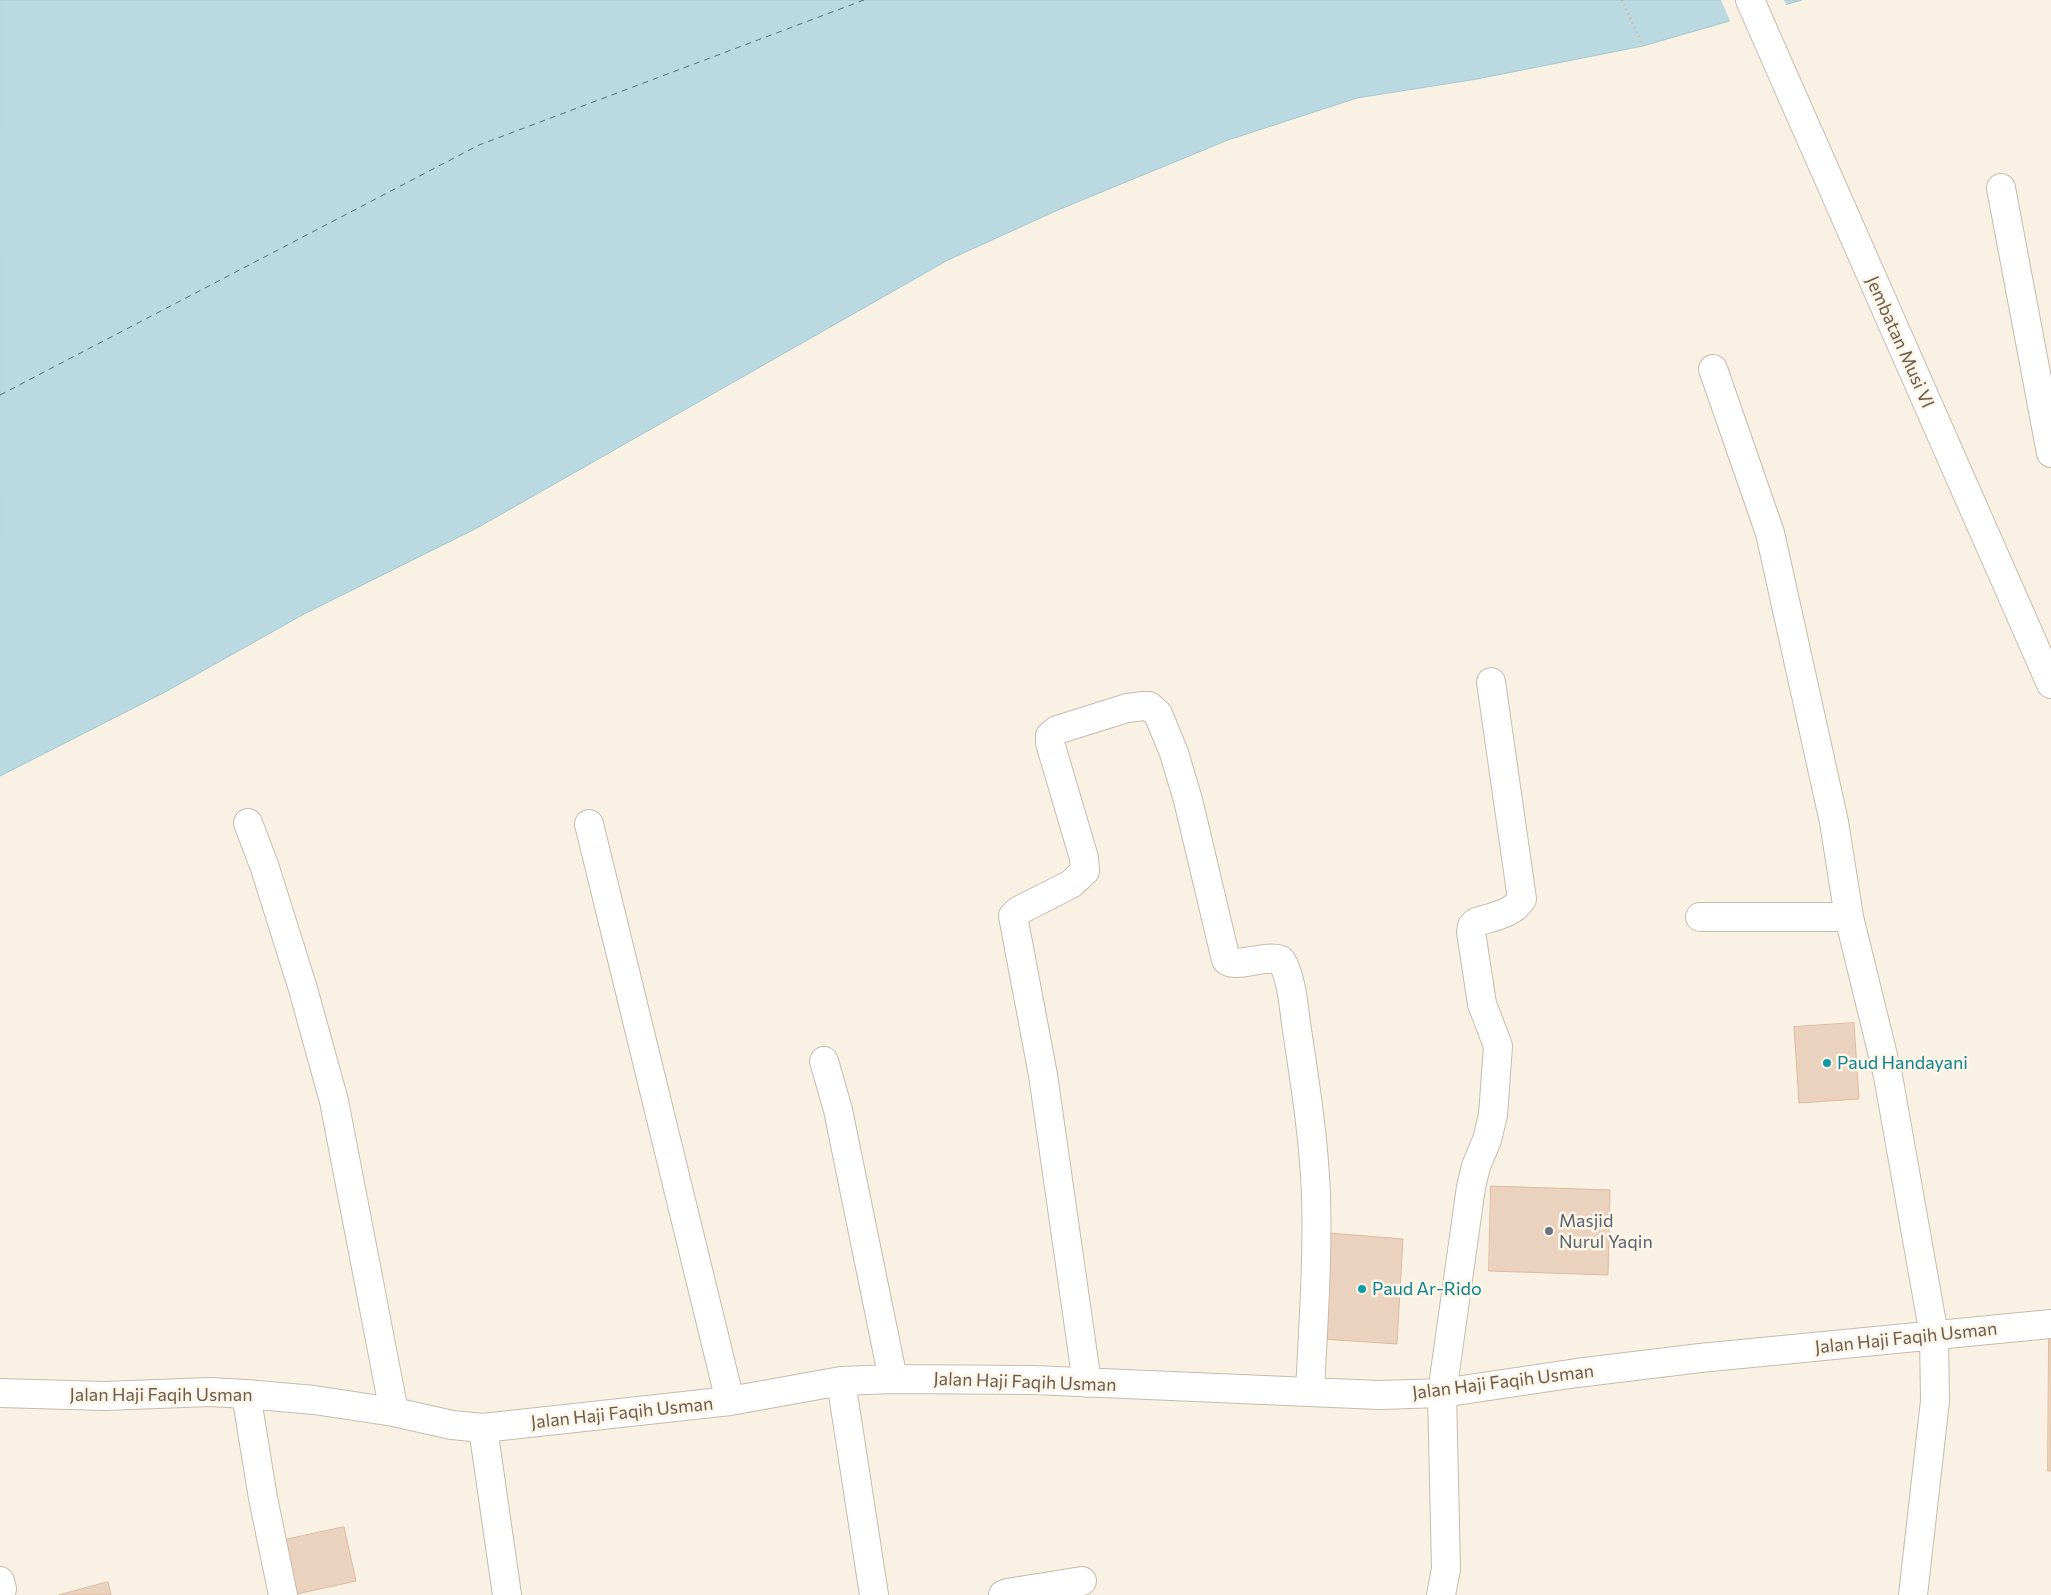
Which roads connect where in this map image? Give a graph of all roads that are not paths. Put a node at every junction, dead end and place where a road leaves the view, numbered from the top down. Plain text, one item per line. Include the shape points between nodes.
1 (1750, 0) edge
2 (2001, 188) dead end
3 (1713, 369) dead end
4 (2051, 453) edge
5 (1491, 682) dead end
6 (2051, 684) edge
7 (248, 823) dead end
8 (589, 824) dead end
9 (1700, 917) dead end
10 (1849, 917) junction
11 (824, 1060) dead end
12 (2051, 1324) edge
13 (1934, 1335) junction
14 (893, 1379) junction
15 (841, 1381) junction
16 (1087, 1383) junction
17 (1310, 1392) junction
18 (0, 1394) edge
19 (246, 1394) junction
20 (1442, 1394) junction
21 (732, 1400) junction
22 (394, 1412) junction
23 (482, 1428) junction
24 (1082, 1581) dead end
25 (283, 1595) edge
26 (507, 1595) edge
27 (874, 1595) edge
28 (1003, 1595) edge
29 (1441, 1595) edge
30 (1913, 1595) edge

1 - 6 street, Jembatan Musi VI
2 - 4 street
3 - 10 street via 1770,533 1834,822
5 - 20 street via 1522,899 1518,906 1476,922 1471,932 1482,1004 1498,1046 1493,1115 1470,1187
7 - 22 street via 303,988 334,1101
8 - 21 street
9 - 10 street
10 - 13 street via 1888,1076
11 - 14 street via 838,1110
12 - 13 street, Jalan Haji Faqih Usman
13 - 20 street, Jalan Haji Faqih Usman via 1700,1358
13 - 30 street via 1935,1401
14 - 15 street, Jalan Haji Faqih Usman
14 - 16 street, Jalan Haji Faqih Usman
15 - 21 street, Jalan Haji Faqih Usman
15 - 27 street
16 - 17 street, Jalan Haji Faqih Usman
16 - 17 street via 1043,1075 1013,916 1071,884 1084,871 1084,858 1050,736 1058,730 1127,708 1149,706 1158,714 1174,752 1226,960 1232,964 1272,957 1281,960 1290,990 1311,1122 1316,1195
17 - 20 street, Jalan Haji Faqih Usman
18 - 19 street, Jalan Haji Faqih Usman
19 - 22 street, Jalan Haji Faqih Usman
19 - 25 street
20 - 29 street via 1446,1569
21 - 23 street, Jalan Haji Faqih Usman
22 - 23 street, Jalan Haji Faqih Usman
23 - 26 street
24 - 28 street

